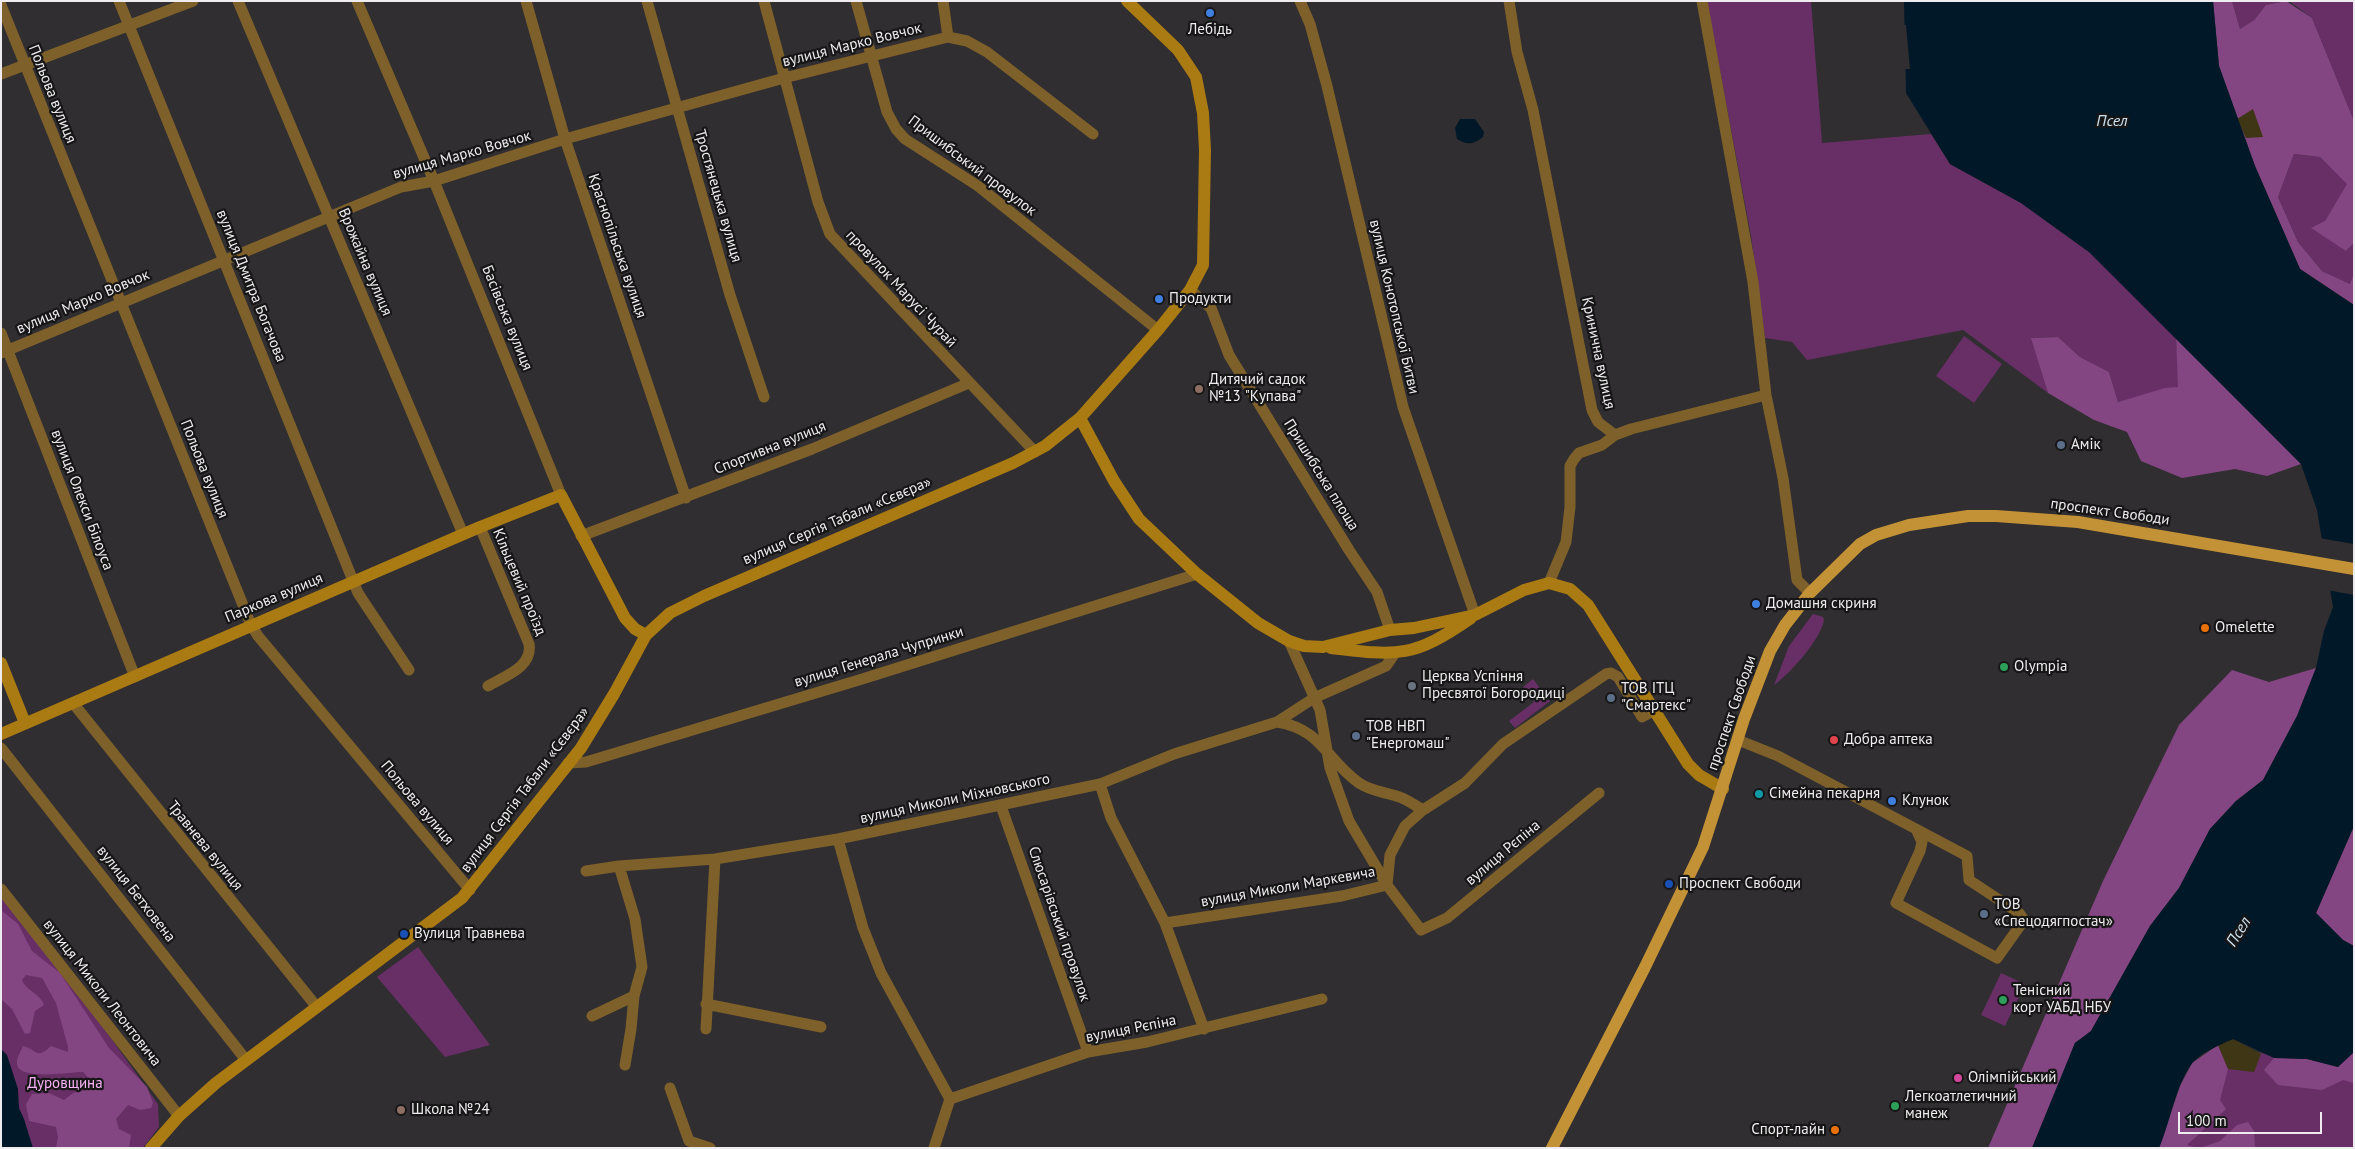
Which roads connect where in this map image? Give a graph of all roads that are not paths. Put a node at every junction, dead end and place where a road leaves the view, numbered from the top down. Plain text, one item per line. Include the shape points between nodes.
1 (119, 1) edge
2 (193, 1) edge
3 (238, 1) edge
4 (357, 1) edge
5 (526, 1) edge
6 (648, 1) edge
7 (764, 1) edge
8 (856, 1) edge
9 (943, 1) edge
10 (1127, 1) edge
11 (1300, 1) edge
12 (1509, 1) edge
13 (1702, 1) edge
14 (1, 5) edge
15 (129, 25) junction
16 (948, 37) junction
17 (872, 56) junction
18 (24, 64) junction
19 (1, 74) edge
20 (784, 78) junction
21 (677, 108) junction
22 (1093, 134) dead end
23 (565, 139) junction
24 (434, 181) junction
25 (329, 216) junction
26 (224, 260) junction
27 (1190, 290) junction
28 (120, 303) junction
29 (1158, 330) junction
30 (1, 334) edge
31 (5, 352) edge
32 (969, 383) junction
33 (1766, 395) junction
34 (764, 397) dead end
35 (1080, 418) junction
36 (1615, 435) junction
37 (1035, 452) junction
38 (561, 495) junction
39 (686, 498) junction
40 (480, 527) junction
41 (463, 534) junction
42 (581, 536) junction
43 (2354, 568) edge
44 (1197, 574) junction
45 (355, 582) junction
46 (1549, 582) junction
47 (1810, 593) junction
48 (1475, 615) junction
49 (251, 625) junction
50 (1390, 630) junction
51 (646, 635) junction
52 (1289, 641) junction
53 (1323, 647) junction
54 (1395, 654) junction
55 (1, 663) edge
56 (409, 670) dead end
57 (135, 677) junction
58 (488, 686) dead end
59 (1314, 698) junction
60 (73, 703) junction
61 (1655, 710) junction
62 (1277, 722) junction
63 (25, 723) junction
64 (1, 734) edge
65 (1738, 740) junction
66 (1, 748) edge
67 (1326, 750) junction
68 (568, 764) junction
69 (1100, 784) junction
70 (1723, 789) junction
71 (1599, 793) dead end
72 (1001, 806) junction
73 (1423, 810) junction
74 (1917, 831) junction
75 (838, 839) junction
76 (715, 859) junction
77 (619, 866) junction
78 (586, 871) dead end
79 (1387, 885) junction
80 (1, 889) edge
81 (470, 890) junction
82 (1165, 923) junction
83 (634, 996) junction
84 (1322, 1000) dead end
85 (706, 1004) junction
86 (316, 1006) junction
87 (592, 1016) dead end
88 (821, 1028) dead end
89 (706, 1029) dead end
90 (1204, 1029) junction
91 (1088, 1052) junction
92 (246, 1060) junction
93 (625, 1065) dead end
94 (670, 1088) dead end
95 (950, 1099) junction
96 (179, 1116) junction
97 (151, 1148) edge
98 (710, 1148) edge
99 (934, 1148) edge
100 (1552, 1148) edge

1 - 15 street, вулиця Дмитра Богачова
2 - 15 street
3 - 25 street, Врожайна вулиця
4 - 24 street, Басівська вулиця
5 - 23 street, Краснопільська вулиця
6 - 21 street, Тростянецька вулиця
7 - 20 street, провулок Марусі Чурай
8 - 17 street, Пришибський провулок
9 - 16 street
10 - 27 street, вулиця Сергія Табали «Сєвєра» via 1178,50 1192,68 1199,87 1205,150 1204,257
11 - 48 street, вулиця Конотопської Битви via 1310,24 1327,86 1403,407
12 - 36 street, Кринична вулиця via 1592,410 1598,422
13 - 33 street via 1753,282
14 - 18 street, Польова вулиця
15 - 18 street
15 - 26 street, вулиця Дмитра Богачова
16 - 17 street, вулиця Марко Вовчок
16 - 22 street via 967,41 987,52
17 - 20 street, вулиця Марко Вовчок
17 - 29 street, Пришибський провулок via 887,112 905,139 978,186
18 - 19 street
18 - 28 street, Польова вулиця
20 - 21 street, вулиця Марко Вовчок
20 - 32 street, провулок Марусі Чурай via 830,234
21 - 23 street, вулиця Марко Вовчок
21 - 34 street, Тростянецька вулиця via 730,295
23 - 24 street, вулиця Марко Вовчок
23 - 39 street, Краснопільська вулиця
24 - 25 street, вулиця Марко Вовчок via 401,187
24 - 38 street, Басівська вулиця
25 - 26 street, вулиця Марко Вовчок
25 - 41 street, Врожайна вулиця
26 - 28 street, вулиця Марко Вовчок
26 - 45 street, вулиця Дмитра Богачова
27 - 29 street, вулиця Сергія Табали «Сєвєра»
27 - 50 street, Пришибська площа via 1216,315 1229,355 1371,582
28 - 31 street, вулиця Марко Вовчок
28 - 49 street, Польова вулиця
29 - 35 street, вулиця Сергія Табали «Сєвєра»
30 - 31 street, вулиця Олекси Білоуса
31 - 57 street, вулиця Олекси Білоуса
32 - 37 street, провулок Марусі Чурай
32 - 39 street, Спортивна вулиця
33 - 36 street
33 - 47 street via 1783,478 1797,580
35 - 37 street, вулиця Сергія Табали «Сєвєра»
35 - 44 street via 1139,519
36 - 46 street via 1602,445 1579,453 1570,466 1566,542
37 - 51 street, вулиця Сергія Табали «Сєвєра» via 685,604 662,619
38 - 40 street, Паркова вулиця
38 - 42 street, Басівська вулиця
39 - 42 street, Спортивна вулиця
40 - 41 street, Паркова вулиця
40 - 58 street, Кільцевий проїзд via 531,651 524,664
41 - 45 street, Паркова вулиця
42 - 51 street, Басівська вулиця via 625,618
43 - 47 main road, проспект Свободи via 2078,522 1968,516 1909,525 1876,536 1860,544
44 - 52 street via 1258,623
44 - 68 street, вулиця Генерала Чупринки via 586,762
45 - 49 street, Паркова вулиця
45 - 56 street via 358,593
46 - 48 street via 1524,590
46 - 61 street via 1570,589 1588,604
47 - 65 main road, проспект Свободи via 1770,651
48 - 50 street
48 - 54 street via 1421,648
49 - 57 street, Паркова вулиця
49 - 81 street, Польова вулиця
50 - 53 street
51 - 68 street, вулиця Сергія Табали «Сєвєра» via 597,723
52 - 53 street
52 - 59 street
53 - 54 street
54 - 59 street, вулиця Миколи Міхновського via 1386,666
55 - 63 street
57 - 60 street, Паркова вулиця
59 - 62 street, вулиця Миколи Міхновського
59 - 67 street via 1323,722
60 - 63 street, Паркова вулиця
60 - 86 street, Травнева вулиця
61 - 70 street via 1693,770
61 - 73 street, вулиця Миколи Маркевича via 1642,717 1618,677 1606,674 1503,744 1465,783
62 - 67 street via 1295,725
62 - 69 street, вулиця Миколи Міхновського via 1174,754
63 - 64 street, Паркова вулиця
65 - 70 main road, проспект Свободи
65 - 74 street via 1778,756
66 - 92 street, вулиця Бетховена
67 - 73 street via 1370,790 1403,798
67 - 79 street via 1335,786 1349,821
68 - 81 street, вулиця Сергія Табали «Сєвєра»
69 - 72 street, вулиця Миколи Міхновського
69 - 82 street via 1112,818
70 - 100 main road, проспект Свободи via 1696,863
71 - 79 street, вулиця Рєпіна via 1447,918 1421,930
72 - 75 street, вулиця Миколи Міхновського
72 - 91 street, Слюсарівський провулок
73 - 79 street, вулиця Миколи Маркевича via 1405,826 1395,842 1390,855
74 - 74 street via 1967,856 1969,880 2019,913 2024,920 1997,958 1896,903 1920,851 1922,842
75 - 76 street, вулиця Миколи Міхновського
75 - 95 street via 863,928 881,973
76 - 77 street, вулиця Миколи Міхновського
76 - 85 street
77 - 78 street, вулиця Миколи Міхновського
77 - 83 street via 635,918 642,967
79 - 82 street, вулиця Миколи Маркевича via 1342,896
80 - 96 street, вулиця Миколи Леонтовича
81 - 86 street, вулиця Сергія Табали «Сєвєра»
82 - 90 street
83 - 87 street
83 - 93 street
84 - 90 street, вулиця Рєпіна
85 - 88 street
85 - 89 street
86 - 92 street, вулиця Сергія Табали «Сєвєра»
90 - 91 street, вулиця Рєпіна
91 - 95 street, вулиця Рєпіна
92 - 96 street, вулиця Сергія Табали «Сєвєра»
94 - 98 street via 689,1141
95 - 99 street
96 - 97 street, вулиця Сергія Табали «Сєвєра»

